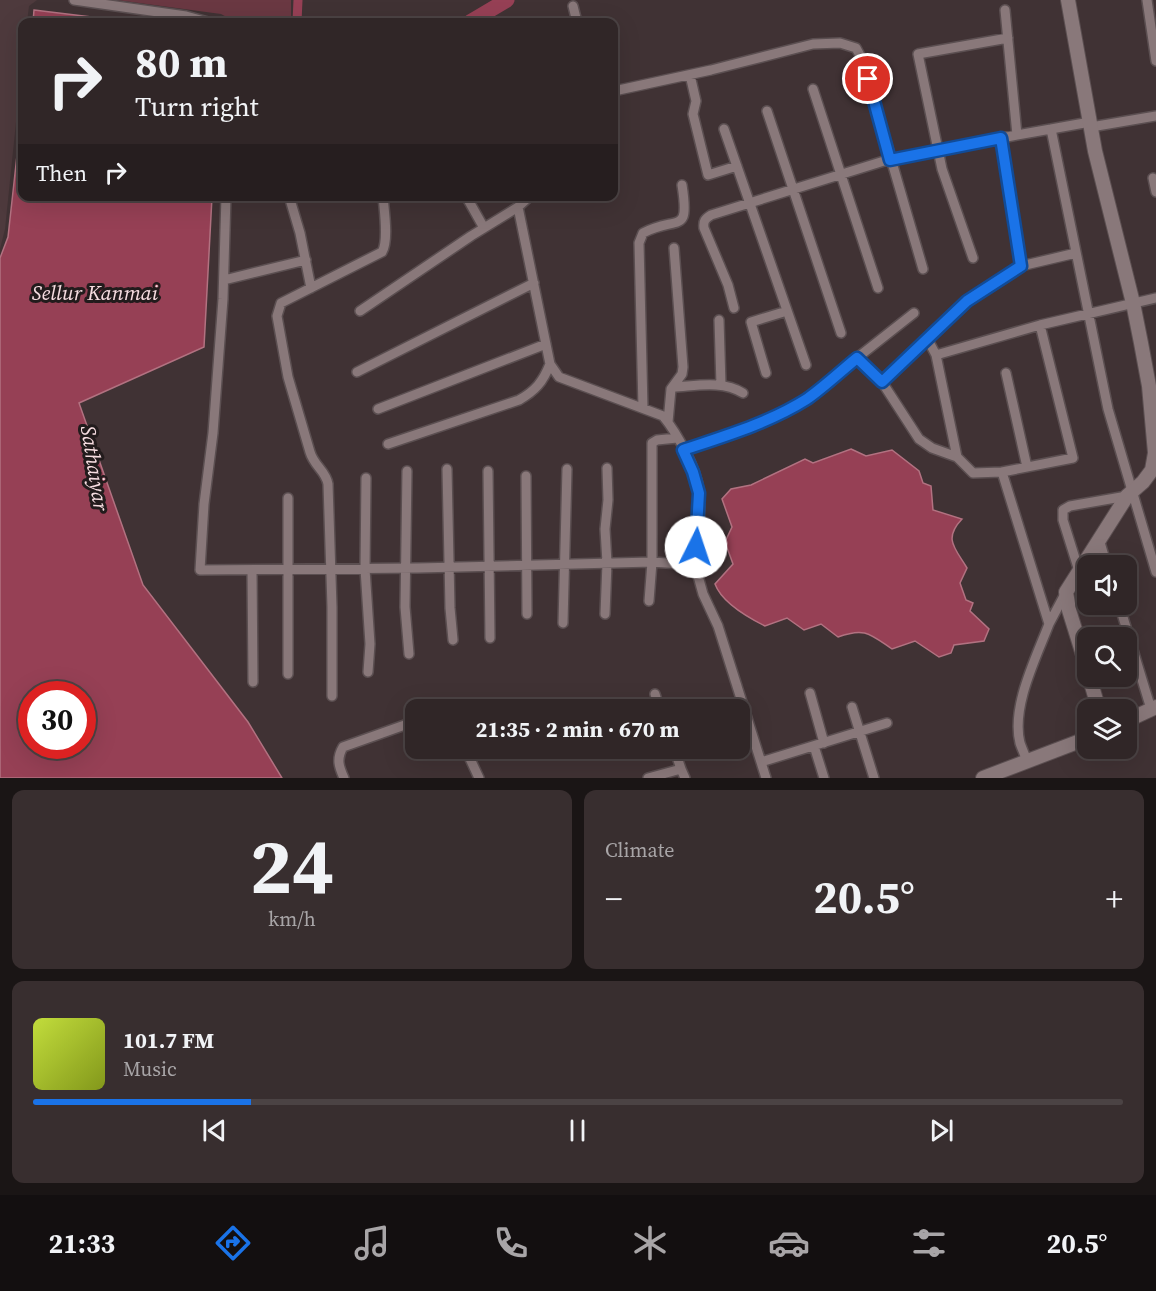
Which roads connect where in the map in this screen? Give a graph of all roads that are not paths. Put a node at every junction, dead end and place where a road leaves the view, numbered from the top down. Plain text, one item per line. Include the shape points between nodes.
1 (74, 0) edge
2 (1068, 0) edge
3 (1147, 0) edge
4 (573, 6) dead end
5 (1005, 10) dead end
6 (193, 18) edge
7 (576, 18) edge
8 (1008, 38) junction
9 (1156, 62) edge
10 (690, 75) junction
11 (813, 89) dead end
12 (618, 91) edge
13 (767, 111) dead end
14 (1156, 116) edge
15 (1090, 124) junction
16 (724, 129) dead end
17 (1051, 129) junction
18 (1017, 135) junction
19 (1001, 138) junction
20 (938, 149) junction
21 (890, 160) junction
22 (737, 166) junction
23 (842, 175) junction
24 (1153, 178) dead end
25 (682, 185) dead end
26 (794, 190) junction
27 (1156, 192) edge
28 (226, 201) edge
29 (290, 201) edge
30 (383, 201) edge
31 (469, 201) edge
32 (525, 201) edge
33 (751, 204) junction
34 (518, 207) junction
35 (484, 228) junction
36 (674, 248) dead end
37 (1076, 253) junction
38 (973, 258) dead end
39 (306, 260) junction
40 (1021, 266) junction
41 (923, 269) dead end
42 (224, 280) junction
43 (534, 283) junction
44 (311, 288) junction
45 (878, 288) dead end
46 (1156, 298) edge
47 (1133, 303) junction
48 (734, 308) dead end
49 (360, 311) dead end
50 (787, 311) junction
51 (914, 313) dead end
52 (1088, 313) junction
53 (719, 320) dead end
54 (1040, 325) junction
55 (841, 333) dead end
56 (927, 338) junction
57 (546, 344) junction
58 (936, 355) junction
59 (857, 358) junction
60 (550, 364) junction
61 (806, 365) dead end
62 (357, 372) dead end
63 (766, 373) dead end
64 (1006, 373) dead end
65 (882, 382) junction
66 (721, 385) junction
67 (1152, 385) edge
68 (673, 387) junction
69 (742, 393) dead end
70 (643, 408) junction
71 (378, 409) dead end
72 (1154, 417) edge
73 (668, 422) junction
74 (677, 438) junction
75 (388, 444) dead end
76 (683, 450) junction
77 (957, 457) junction
78 (1027, 467) junction
79 (607, 468) dead end
80 (447, 469) dead end
81 (567, 469) dead end
82 (1154, 469) edge
83 (407, 471) dead end
84 (488, 471) dead end
85 (1002, 472) junction
86 (526, 476) dead end
87 (366, 478) dead end
88 (1129, 494) junction
89 (288, 498) dead end
90 (1099, 538) junction
91 (1089, 555) edge
92 (1104, 555) edge
93 (652, 562) junction
94 (607, 563) junction
95 (566, 564) junction
96 (525, 565) junction
97 (695, 565) junction
98 (1077, 565) edge
99 (488, 566) junction
100 (449, 567) junction
101 (406, 568) junction
102 (288, 569) junction
103 (366, 569) junction
104 (252, 570) junction
105 (331, 570) junction
106 (1156, 572) edge
107 (1077, 574) edge
108 (1066, 592) junction
109 (649, 601) dead end
110 (527, 614) dead end
111 (605, 614) dead end
112 (1123, 615) edge
113 (563, 623) dead end
114 (1049, 624) junction
115 (1077, 635) edge
116 (490, 638) dead end
117 (453, 640) dead end
118 (409, 654) dead end
119 (368, 672) dead end
120 (288, 674) dead end
121 (253, 682) dead end
122 (655, 693) dead end
123 (810, 693) dead end
124 (332, 696) dead end
125 (657, 699) edge
126 (852, 707) dead end
127 (1153, 708) edge
128 (1137, 715) edge
129 (887, 723) dead end
130 (405, 725) edge
131 (859, 732) junction
132 (1077, 742) edge
133 (819, 744) junction
134 (470, 759) edge
135 (678, 759) edge
136 (1027, 761) junction
137 (761, 762) junction
138 (683, 774) edge
139 (344, 778) edge
140 (479, 778) edge
141 (648, 778) edge
142 (766, 778) edge
143 (824, 778) edge
144 (874, 778) edge
145 (983, 778) edge

1 - 6 street
2 - 15 street
3 - 9 street
4 - 7 street
5 - 8 street
8 - 18 street
8 - 20 street via 918,54
10 - 12 street
10 - 21 street via 813,44 840,43 856,48
10 - 22 street via 696,101 693,114 708,175
11 - 23 street
13 - 26 street
14 - 15 street
15 - 17 street
15 - 47 street
16 - 22 street
17 - 18 street
17 - 37 street
18 - 19 street
19 - 20 street
19 - 40 street
20 - 21 street
20 - 38 street
21 - 23 street
21 - 41 street
22 - 33 street
23 - 26 street
23 - 45 street
24 - 27 street
25 - 70 street via 684,217 644,233 639,243
26 - 33 street
26 - 55 street
28 - 42 street
29 - 39 street
30 - 44 street via 385,247 381,252
31 - 35 street
32 - 34 street
33 - 48 street via 711,215 703,223
33 - 50 street
34 - 35 street
34 - 43 street
35 - 49 street
36 - 68 street via 683,367
37 - 40 street
37 - 52 street
39 - 42 street
39 - 44 street
40 - 56 street via 967,301
42 - 104 street via 200,570
43 - 57 street
43 - 62 street
44 - 105 street via 281,303 277,316 288,377 308,446 313,462 325,474
46 - 47 street
47 - 52 street
47 - 67 street
50 - 61 street
50 - 63 street via 751,322
51 - 59 street
52 - 54 street
52 - 88 street
53 - 66 street
54 - 58 street
54 - 78 street via 1073,458
56 - 58 street
56 - 65 street
57 - 60 street
57 - 71 street
58 - 77 street
59 - 65 street
59 - 76 street via 784,411
60 - 70 street via 559,377
60 - 75 street via 542,382 519,400
64 - 78 street
65 - 77 street via 919,439
66 - 68 street
66 - 69 street
67 - 72 street
68 - 73 street
70 - 73 street
72 - 82 street
73 - 74 street
74 - 76 street
74 - 93 street via 652,443
76 - 97 street via 699,493
77 - 85 street via 973,473
78 - 85 street
79 - 94 street
80 - 100 street
81 - 95 street
82 - 88 street
83 - 101 street
84 - 99 street
85 - 114 street
86 - 96 street
87 - 103 street
88 - 90 street
88 - 98 street via 1065,507 1063,520
88 - 106 street
89 - 102 street
90 - 91 street
90 - 92 street
93 - 94 street
93 - 97 street
93 - 109 street
94 - 95 street
94 - 111 street
95 - 96 street
95 - 113 street
96 - 99 street
96 - 110 street
97 - 137 street
99 - 100 street
99 - 116 street
100 - 101 street
100 - 117 street
101 - 103 street
101 - 118 street
102 - 104 street
102 - 105 street
102 - 120 street
103 - 105 street
103 - 119 street
104 - 121 street
105 - 124 street
107 - 108 street
108 - 114 street
108 - 115 street
112 - 127 street
114 - 136 street via 1021,700 1018,723
122 - 125 street
123 - 133 street
126 - 131 street
127 - 128 street
129 - 131 street
130 - 139 street via 343,747 338,755
131 - 133 street
131 - 144 street
132 - 136 street
133 - 137 street
133 - 143 street
134 - 140 street
135 - 138 street
136 - 145 street
137 - 142 street
138 - 141 street

